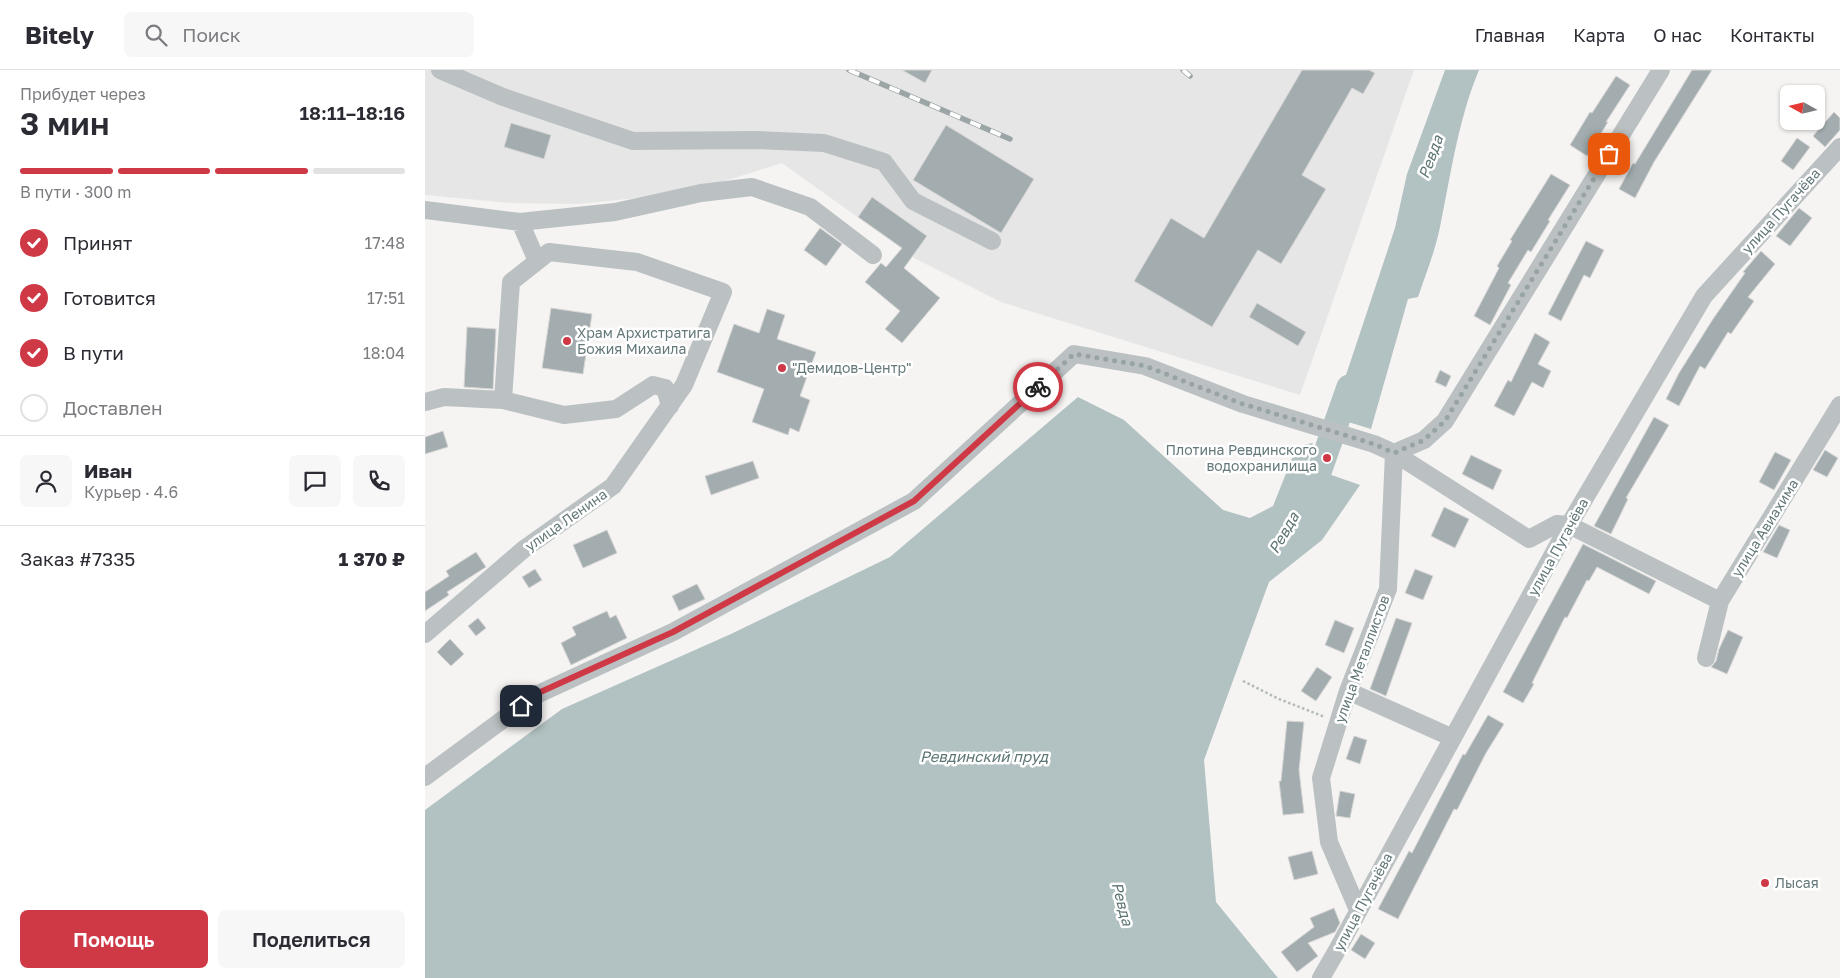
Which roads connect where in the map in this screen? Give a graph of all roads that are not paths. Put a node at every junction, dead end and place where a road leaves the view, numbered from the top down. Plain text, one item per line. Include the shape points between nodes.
1 (440, 70) edge
2 (1661, 70) edge
3 (1840, 147) edge
4 (425, 210) edge
5 (520, 222) junction
6 (992, 240) dead end
7 (873, 255) dead end
8 (537, 261) junction
9 (503, 400) junction
10 (425, 402) edge
11 (1840, 405) edge
12 (670, 406) junction
13 (1394, 453) junction
14 (1569, 525) junction
15 (1720, 601) junction
16 (425, 634) edge
17 (1706, 658) dead end
18 (1348, 691) junction
19 (1453, 738) junction
20 (425, 777) edge
21 (1358, 910) junction
22 (1321, 978) edge

1 - 6 street via 503,97 633,141 824,143 884,162 913,201
2 - 13 street via 1445,421 1424,440
3 - 14 street, улица Пугачёва via 1704,296
4 - 5 street
5 - 7 street via 615,212 701,193 752,187 810,207
5 - 8 street
8 - 9 street via 511,282
8 - 12 street, улица Ленина via 549,252 637,262 723,292 685,385
9 - 10 street via 444,397
9 - 12 street via 564,415 615,409 653,385 665,388
11 - 15 street, улица Авиахима
12 - 16 street, улица Ленина via 613,486 524,549
13 - 14 street via 1529,539 1557,524
13 - 18 street, улица Металлистов via 1388,589
13 - 20 street via 1243,404 1145,366 1074,354 914,501 673,632 536,694
14 - 15 street
14 - 19 street, улица Пугачёва
15 - 17 street, улица Авиахима
18 - 19 street
18 - 21 street, улица Металлистов via 1321,778 1329,842
19 - 21 street, улица Пугачёва
21 - 22 street, улица Пугачёва

